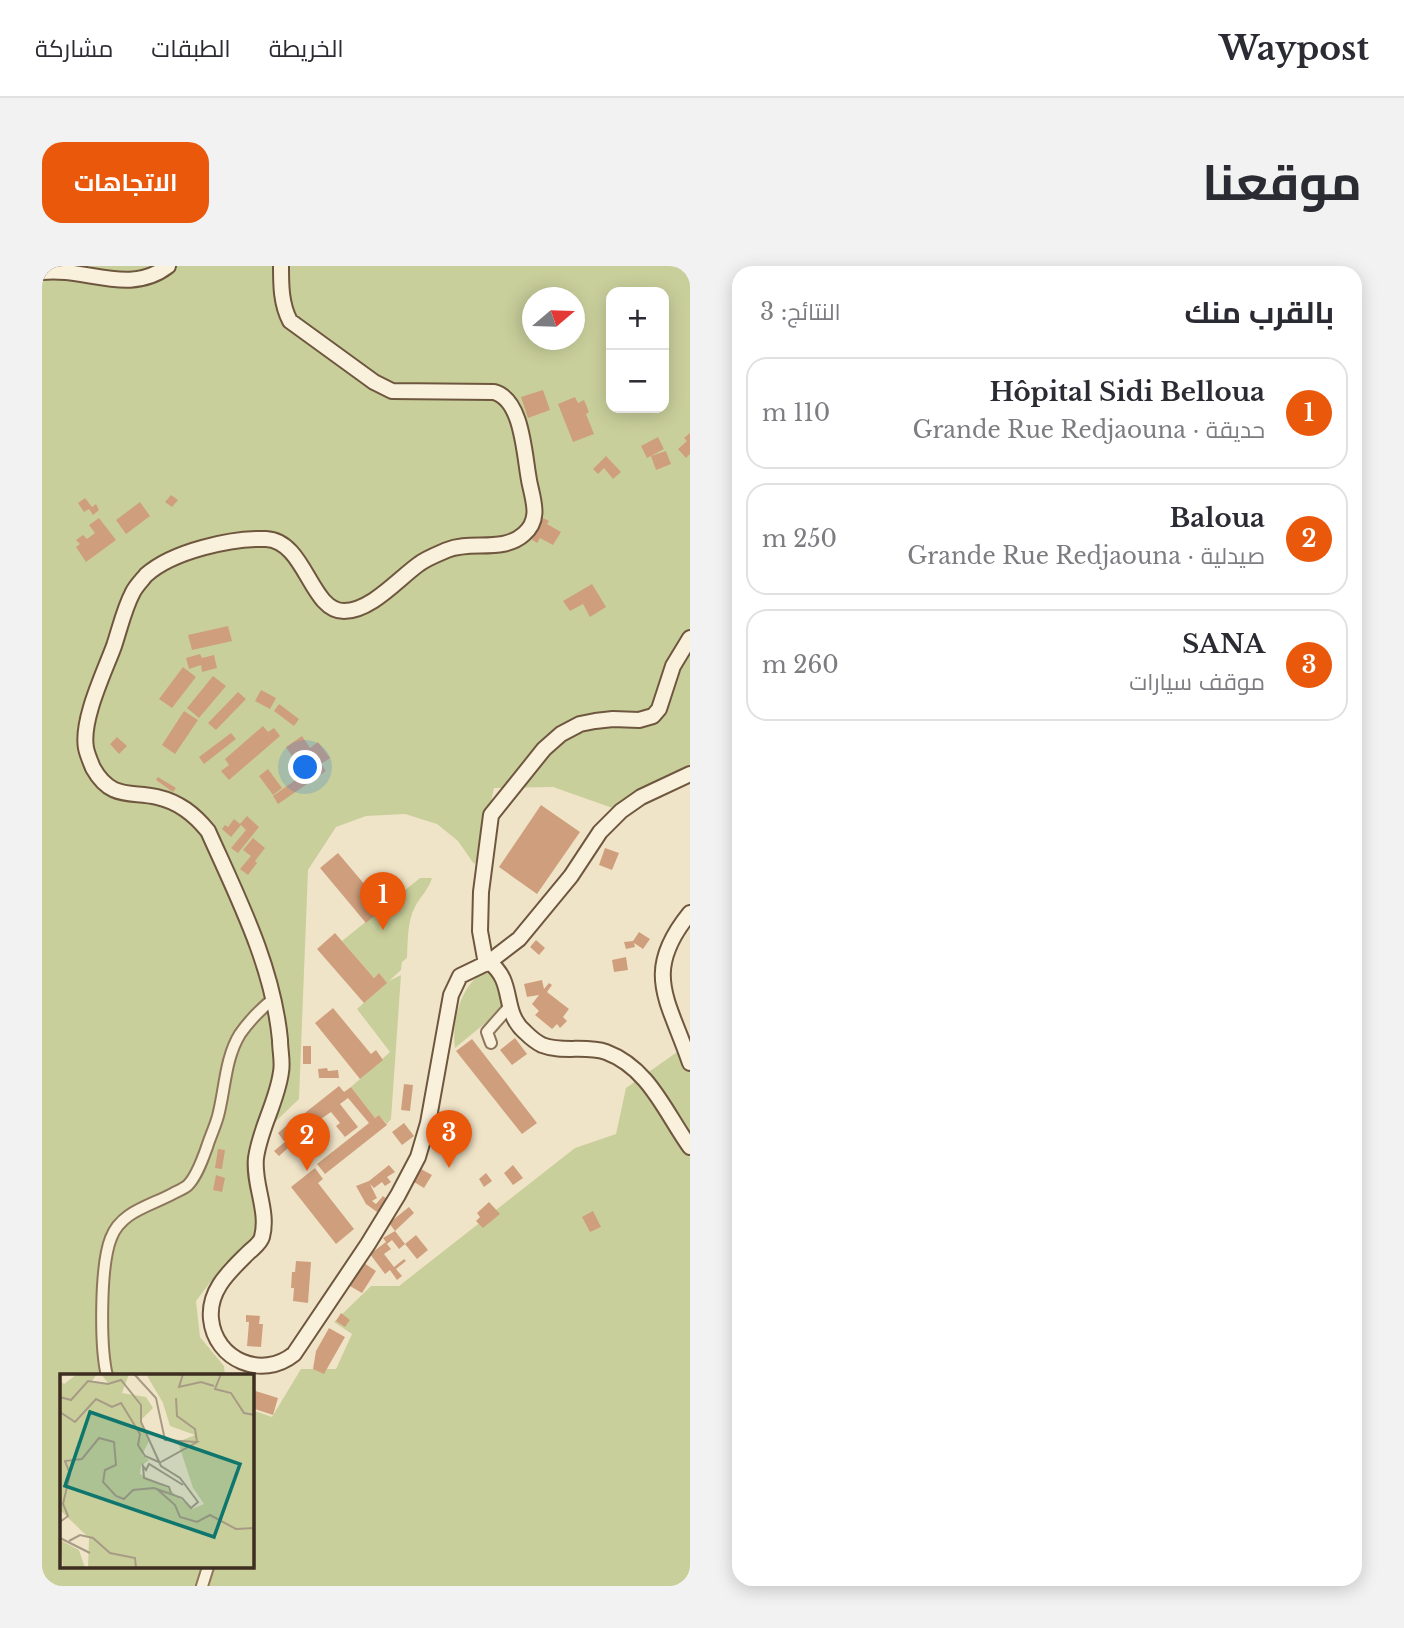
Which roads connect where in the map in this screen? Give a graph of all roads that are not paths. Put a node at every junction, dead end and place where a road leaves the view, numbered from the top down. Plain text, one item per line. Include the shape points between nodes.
1 (169, 266) edge
2 (281, 266) edge
3 (42, 272) edge
4 (690, 638) edge
5 (690, 774) edge
6 (690, 913) edge
7 (488, 963) junction
8 (273, 999) junction
9 (510, 1006) junction
10 (491, 1044) dead end
11 (690, 1063) edge
12 (690, 1147) edge
13 (107, 1374) edge
14 (208, 1568) edge
15 (202, 1586) edge

1 - 3 street via 136,281
2 - 8 street via 282,296 290,321 382,387 401,392 494,392 508,398 536,506 528,530 511,542 451,548 420,564 383,594 346,612 332,609 299,561 272,540 208,546 187,553 148,574 134,590 95,696 86,747 94,769 117,792 156,796 183,806 208,831 256,938
4 - 7 street via 653,716 595,721 561,734 491,816 480,931
5 - 7 street via 621,811 519,939
6 - 11 street via 672,938 661,966 664,995
7 - 8 street via 455,983 428,1123 418,1157 398,1195 300,1346 286,1361 263,1367 244,1364 222,1345 211,1321 211,1305 227,1274 261,1241 264,1226 256,1161 282,1070
7 - 9 street via 500,970
8 - 13 street via 239,1035 218,1115 188,1186 133,1212 118,1223 110,1239 103,1332
9 - 10 street via 488,1032
9 - 12 street via 519,1027 541,1045 604,1051 643,1075
14 - 15 street

